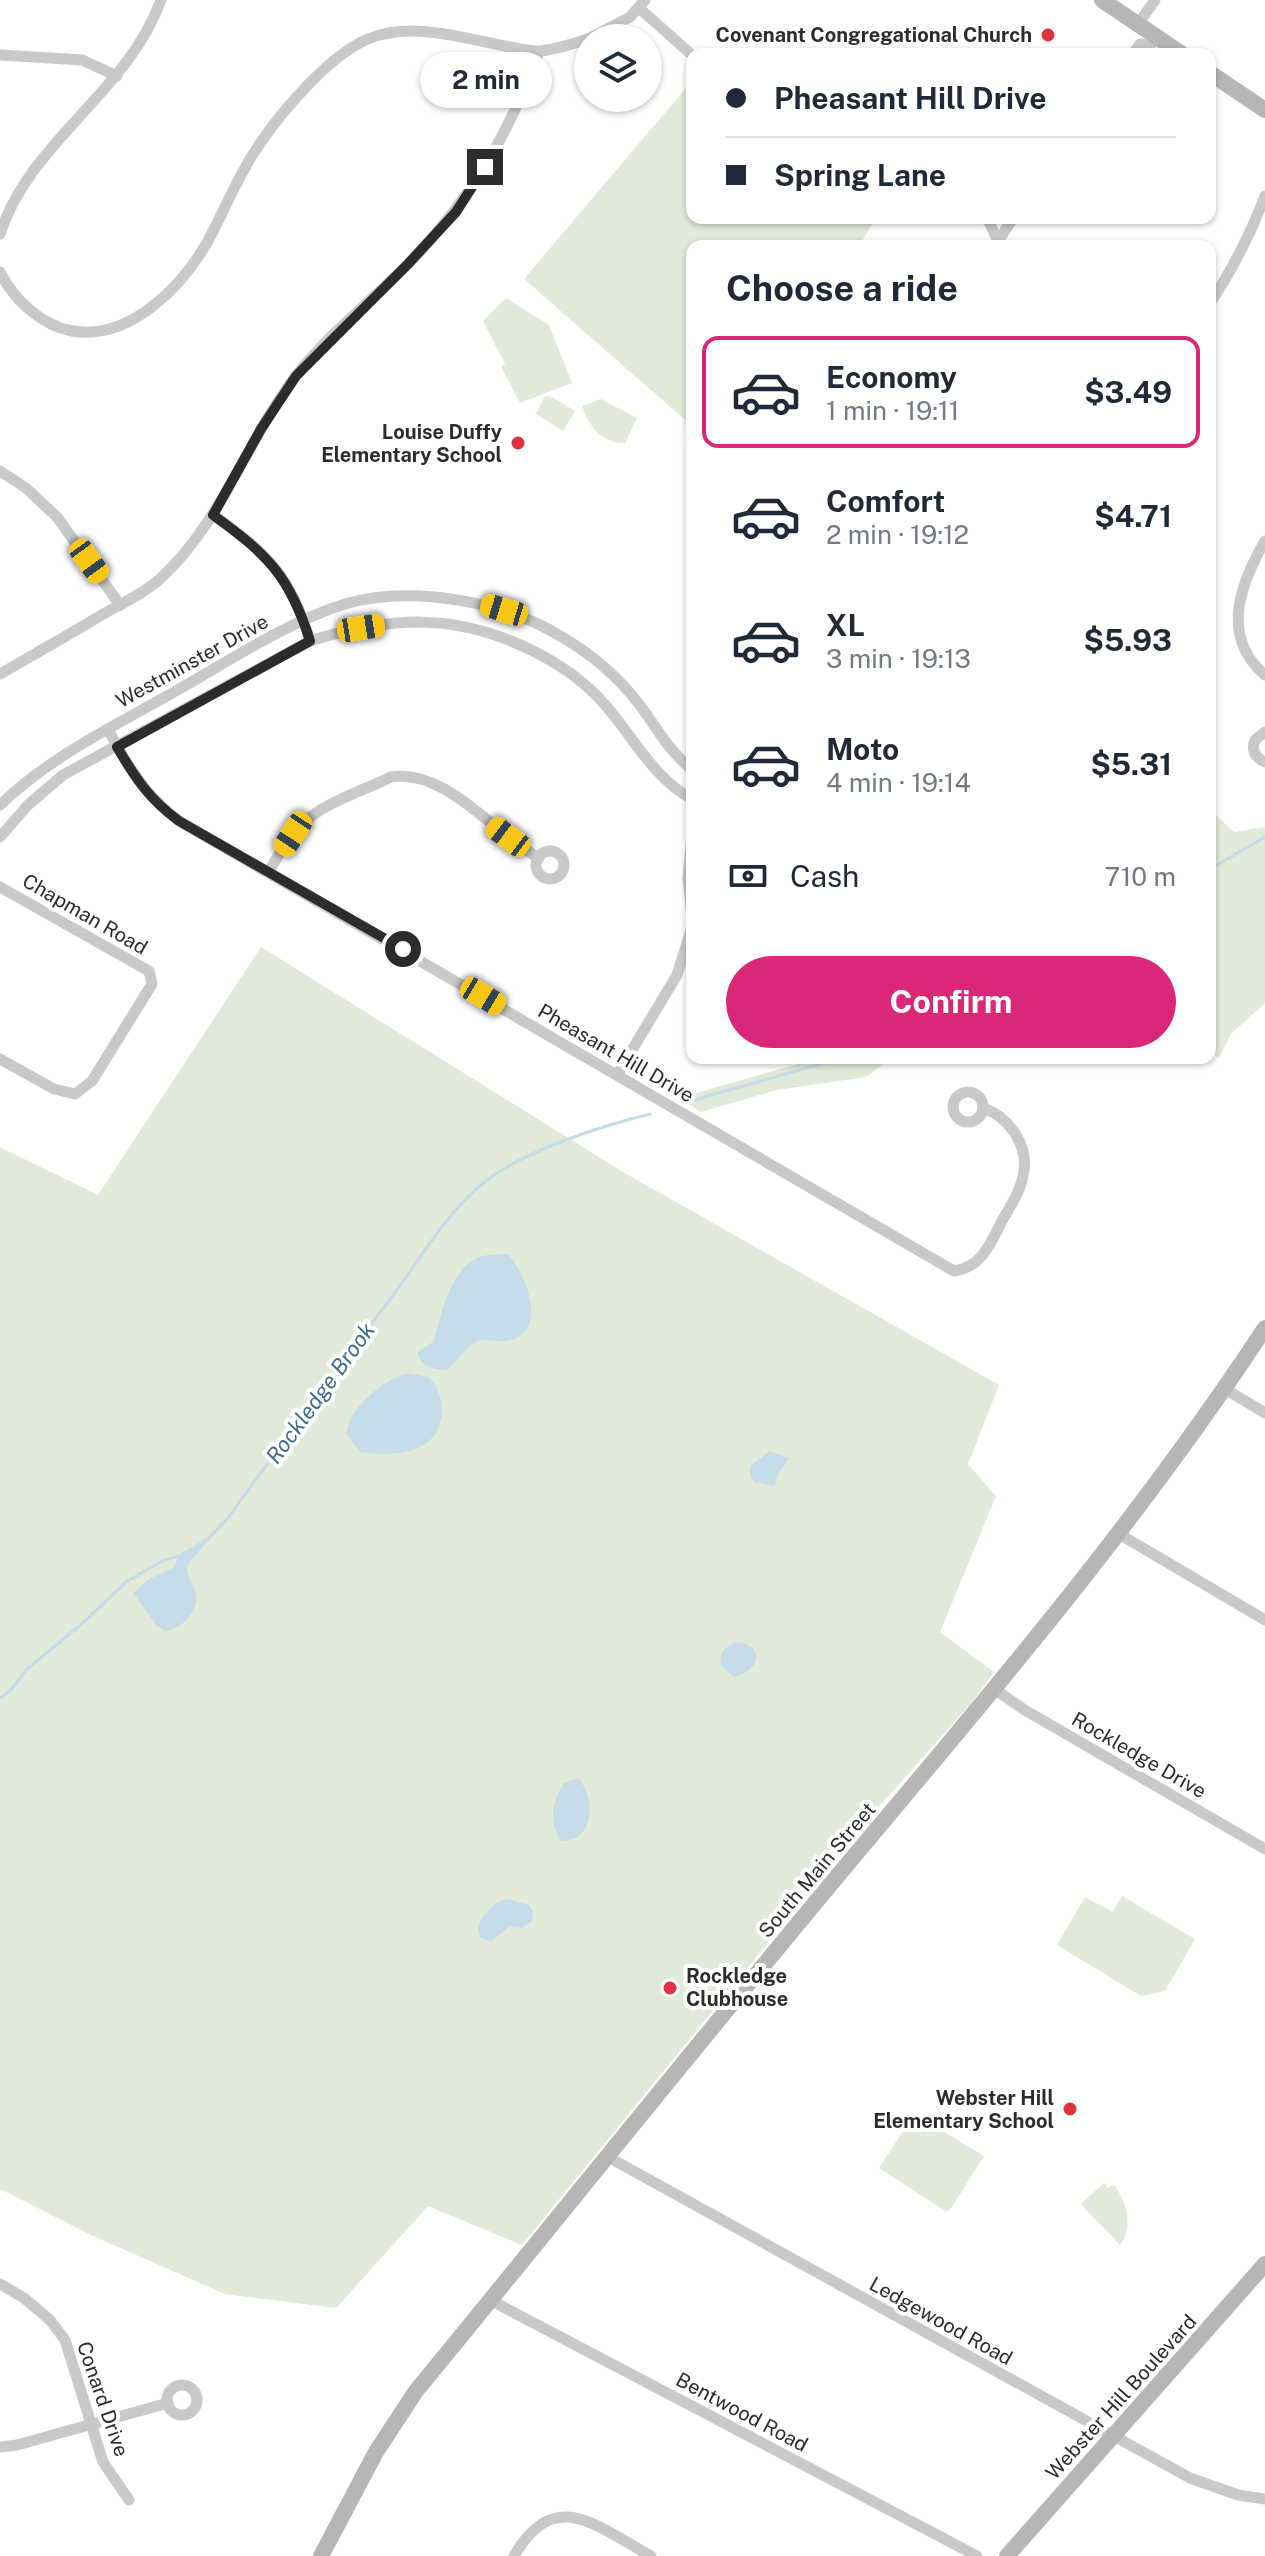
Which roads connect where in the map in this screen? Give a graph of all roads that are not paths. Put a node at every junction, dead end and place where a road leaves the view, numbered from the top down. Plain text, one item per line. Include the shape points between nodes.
1 (161, 0) edge
2 (1102, 0) edge
3 (1155, 0) edge
4 (642, 4) edge
5 (617, 24) edge
6 (1138, 24) junction
7 (574, 42) edge
8 (1153, 45) edge
9 (686, 49) edge
10 (539, 52) junction
11 (0, 55) edge
12 (117, 76) junction
13 (1216, 77) edge
14 (1265, 110) edge
15 (1265, 196) edge
16 (0, 234) edge
17 (0, 272) edge
18 (1216, 293) edge
19 (0, 471) edge
20 (213, 515) junction
21 (1265, 541) edge
22 (120, 605) junction
23 (304, 620) junction
24 (310, 641) junction
25 (0, 674) edge
26 (1265, 675) edge
27 (108, 729) junction
28 (1265, 732) edge
29 (117, 747) junction
30 (1265, 762) edge
31 (686, 764) edge
32 (686, 795) edge
33 (0, 805) edge
34 (0, 837) edge
35 (539, 858) dead end
36 (269, 871) junction
37 (0, 887) edge
38 (686, 946) edge
39 (0, 1059) edge
40 (617, 1075) junction
41 (983, 1108) dead end
42 (1265, 1328) edge
43 (1225, 1389) junction
44 (1265, 1413) edge
45 (1119, 1534) junction
46 (1265, 1620) edge
47 (996, 1690) junction
48 (1265, 1849) edge
49 (608, 2157) junction
50 (1265, 2264) edge
51 (0, 2284) edge
52 (490, 2300) junction
53 (168, 2403) dead end
54 (92, 2423) junction
55 (1112, 2437) junction
56 (0, 2447) edge
57 (1265, 2499) edge
58 (129, 2500) dead end
59 (321, 2556) edge
60 (514, 2556) edge
61 (651, 2556) edge
62 (977, 2556) edge
63 (1007, 2556) edge

1 - 12 street via 141,44
2 - 6 main road
3 - 6 street
4 - 5 street
4 - 9 street
6 - 8 main road
7 - 10 street
10 - 17 street via 423,31 368,39 342,55 257,147 192,264 155,303 111,330 61,328 12,295
10 - 20 street via 485,167 456,212 296,376
11 - 12 street via 82,60
12 - 16 street via 25,182
13 - 14 main road
15 - 18 street via 1244,247
19 - 22 street via 57,517
20 - 22 street via 160,579
20 - 23 street via 269,559
21 - 26 street via 1243,582 1238,611 1241,641
22 - 25 street
23 - 24 street
23 - 27 street, Westminster Drive
23 - 31 street, Westminster Drive via 346,604 412,598 465,601 527,619 563,637 617,679
24 - 29 street, Westminster Drive
24 - 32 street, Westminster Drive via 406,622 474,627 507,638 583,683 653,768
27 - 29 street, Pheasant Hill Drive
27 - 33 street, Westminster Drive via 61,755
28 - 30 street via 1253,744
29 - 34 street, Westminster Drive via 63,775
29 - 36 street, Pheasant Hill Drive via 156,804
35 - 36 street via 444,789 403,775 304,822
36 - 40 street, Pheasant Hill Drive
37 - 39 street, Chapman Road via 149,971 152,984 92,1081 75,1094 54,1089
38 - 40 street via 677,975
40 - 41 street, Pheasant Hill Drive via 954,1271 976,1264 986,1253 1024,1173 1015,1133 996,1112
42 - 43 main road, South Main Street
43 - 44 street
43 - 45 main road, South Main Street
45 - 46 street
45 - 47 main road, South Main Street
47 - 48 street, Rockledge Drive
47 - 49 main road, South Main Street
49 - 52 main road, South Main Street
49 - 55 street, Ledgewood Road
50 - 55 main road, Webster Hill Boulevard
51 - 54 street, Conard Drive via 58,2330
52 - 59 main road, South Main Street via 401,2411
52 - 62 street, Bentwood Road
53 - 54 street
54 - 56 street
54 - 58 street, Conard Drive via 103,2462
55 - 57 street, Ledgewood Road via 1190,2478
55 - 63 main road, Webster Hill Boulevard
60 - 61 street via 532,2530 558,2517 586,2521

